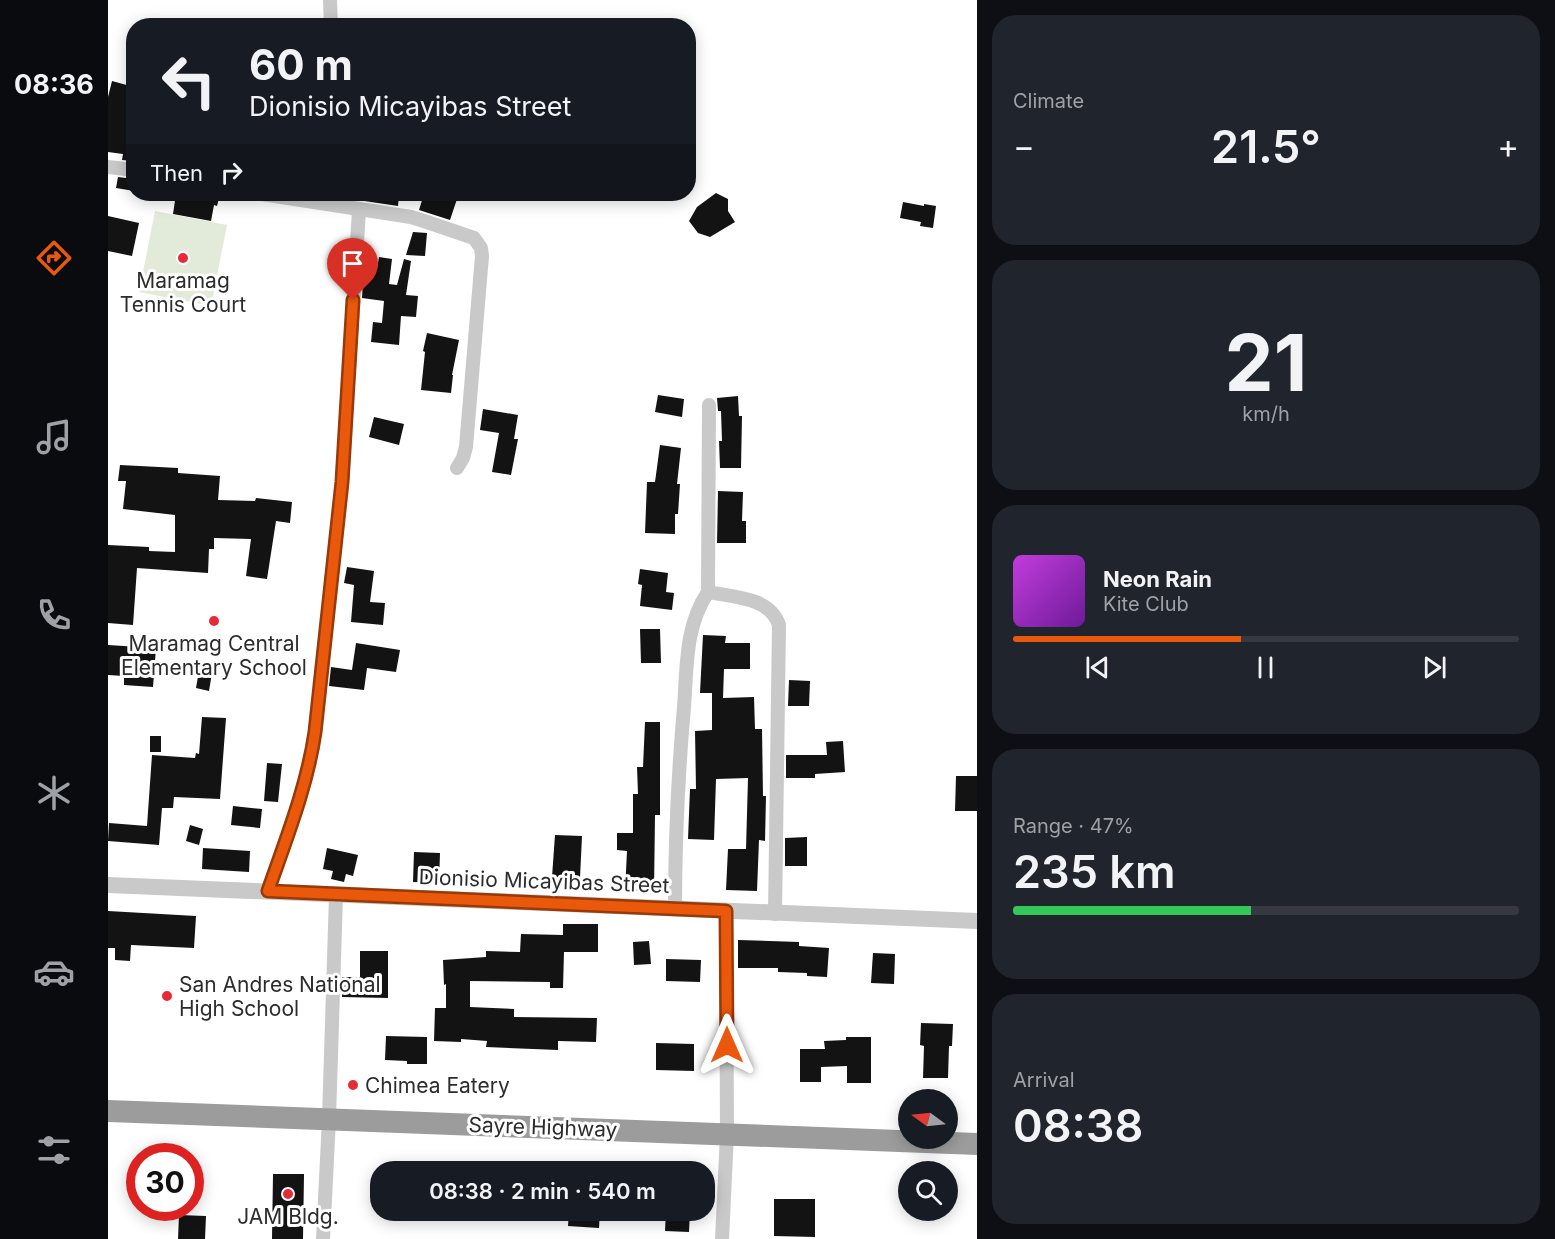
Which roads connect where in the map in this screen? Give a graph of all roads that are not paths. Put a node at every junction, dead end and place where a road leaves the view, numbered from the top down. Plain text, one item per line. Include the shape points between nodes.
1 (330, 0) edge
2 (331, 18) edge
3 (108, 167) edge
4 (126, 169) edge
5 (331, 201) edge
6 (359, 210) junction
7 (709, 405) dead end
8 (457, 468) dead end
9 (708, 592) junction
10 (108, 885) edge
11 (268, 891) junction
12 (336, 895) junction
13 (675, 909) junction
14 (726, 911) junction
15 (776, 914) junction
16 (977, 921) edge
17 (108, 1111) edge
18 (329, 1119) junction
19 (727, 1134) junction
20 (977, 1144) edge
21 (323, 1239) edge
22 (722, 1239) edge

1 - 2 street
3 - 4 street
5 - 6 street
6 - 8 street via 411,217 468,234 481,249 466,447
6 - 11 street via 342,482 315,732 303,790
7 - 9 street
9 - 13 street via 699,605 690,634 676,803
9 - 15 street via 755,601 776,615 779,625
10 - 11 street, Dionisio Micayibas Street
11 - 12 street, Dionisio Micayibas Street
12 - 13 street, Dionisio Micayibas Street
12 - 18 street
13 - 14 street, Dionisio Micayibas Street
14 - 15 street, Dionisio Micayibas Street
14 - 19 street
15 - 16 street, Dionisio Micayibas Street
17 - 18 highway, Sayre Highway
18 - 19 highway, Sayre Highway
18 - 21 street
19 - 20 highway, Sayre Highway
19 - 22 street

